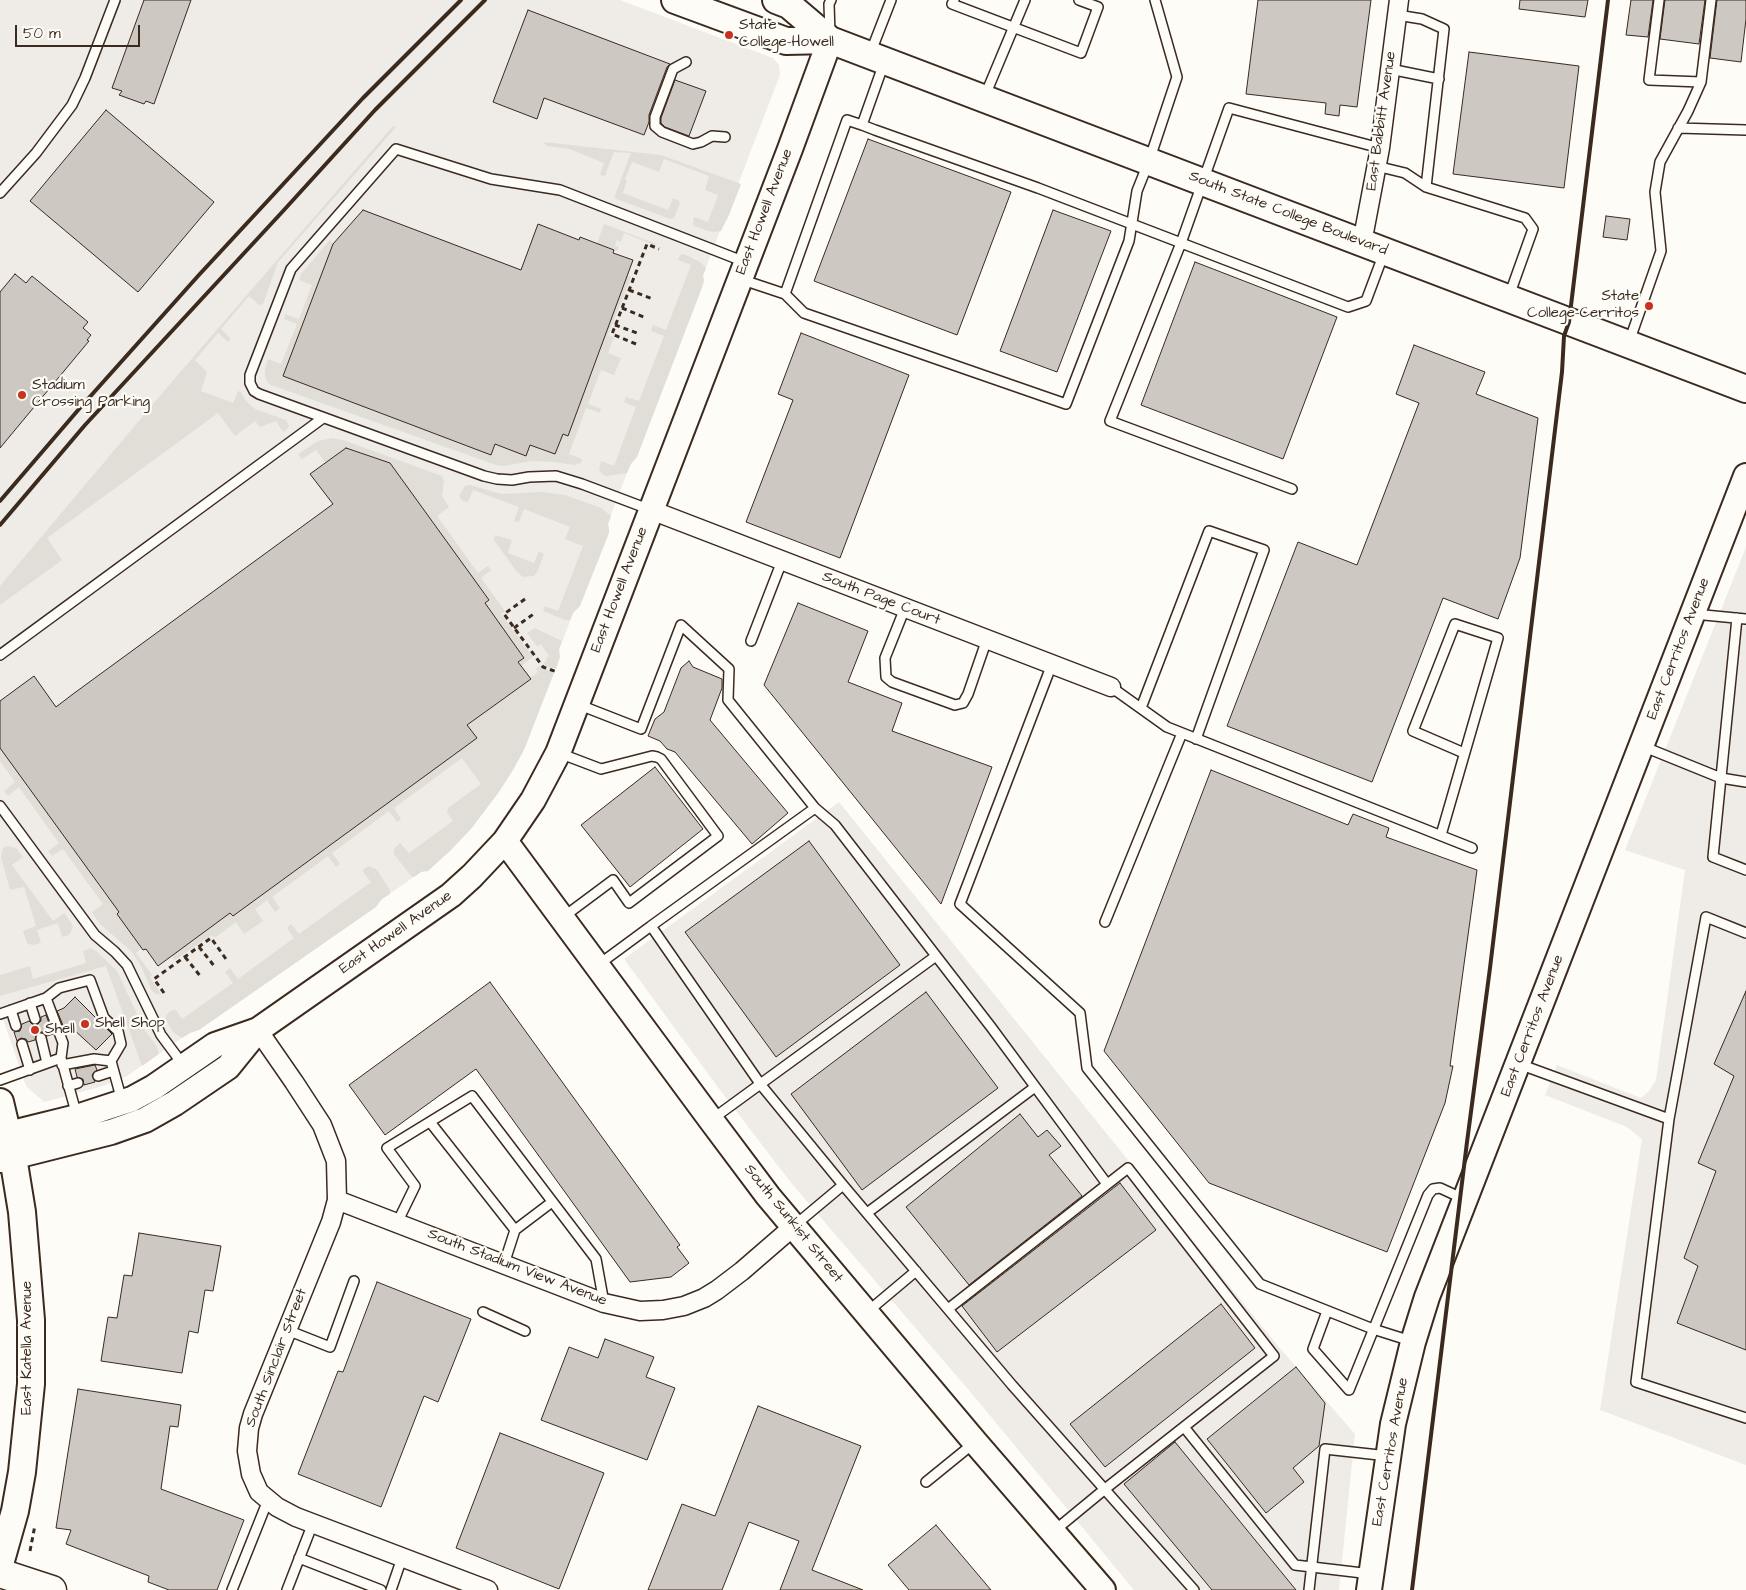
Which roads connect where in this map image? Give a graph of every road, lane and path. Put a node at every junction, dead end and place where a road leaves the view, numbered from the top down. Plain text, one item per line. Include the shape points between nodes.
1 (115, 0) edge
2 (675, 0) edge
3 (776, 0) edge
4 (831, 0) edge
5 (891, 0) edge
6 (954, 0) edge
7 (1024, 0) edge
8 (1078, 0) edge
9 (1156, 0) edge
10 (1659, 0) edge
11 (1711, 0) edge
12 (1398, 8) edge
13 (1014, 28) junction
14 (830, 40) junction
15 (878, 57) junction
16 (686, 62) dead end
17 (1390, 69) junction
18 (1439, 79) junction
19 (1701, 82) junction
20 (984, 98) junction
21 (862, 125) junction
22 (1678, 128) junction
23 (1746, 130) edge
24 (725, 137) dead end
25 (1380, 148) junction
26 (1149, 161) junction
27 (1376, 166) junction
28 (1204, 182) junction
29 (1426, 187) junction
30 (0, 193) edge
31 (1131, 224) junction
32 (1181, 243) junction
33 (1374, 247) junction
34 (659, 249) dead end
35 (743, 270) junction
36 (629, 290) junction
37 (785, 294) junction
38 (1508, 298) junction
39 (654, 299) dead end
40 (622, 308) junction
41 (646, 318) dead end
42 (615, 325) junction
43 (640, 334) dead end
44 (636, 344) dead end
45 (1628, 344) junction
46 (1746, 389) edge
47 (323, 418) junction
48 (1746, 476) edge
49 (1292, 489) dead end
50 (651, 510) junction
51 (782, 561) junction
52 (525, 599) dead end
53 (905, 608) junction
54 (535, 613) dead end
55 (1693, 614) junction
56 (1741, 619) edge
57 (514, 628) junction
58 (987, 639) junction
59 (751, 641) dead end
60 (0, 655) edge
61 (1052, 664) junction
62 (557, 672) dead end
63 (1111, 687) joint
64 (577, 704) junction
65 (1141, 708) junction
66 (1182, 733) junction
67 (1196, 739) junction
68 (1642, 745) junction
69 (558, 753) junction
70 (1464, 753) junction
71 (1722, 778) junction
72 (1746, 782) edge
73 (0, 806) edge
74 (815, 808) junction
75 (1440, 835) junction
76 (505, 840) junction
77 (1472, 848) dead end
78 (1746, 870) edge
79 (562, 918) junction
80 (1105, 922) dead end
81 (651, 926) junction
82 (1746, 934) edge
83 (200, 946) junction
84 (936, 956) junction
85 (185, 957) junction
86 (226, 959) dead end
87 (597, 966) junction
88 (215, 967) dead end
89 (201, 977) dead end
90 (164, 992) dead end
91 (46, 998) junction
92 (30, 1003) junction
93 (12, 1010) junction
94 (0, 1014) edge
95 (35, 1019) dead end
96 (16, 1026) dead end
97 (258, 1030) junction
98 (41, 1038) dead end
99 (22, 1044) dead end
100 (111, 1061) junction
101 (62, 1062) junction
102 (47, 1063) junction
103 (1519, 1064) junction
104 (184, 1066) junction
105 (30, 1070) junction
106 (113, 1071) junction
107 (98, 1076) dead end
108 (0, 1080) edge
109 (78, 1083) dead end
110 (761, 1085) junction
111 (68, 1086) junction
112 (1035, 1087) junction
113 (0, 1102) edge
114 (122, 1103) junction
115 (77, 1117) junction
116 (1669, 1119) junction
117 (710, 1120) junction
118 (430, 1122) junction
119 (5, 1147) edge
120 (1107, 1184) junction
121 (843, 1185) junction
122 (337, 1200) junction
123 (1466, 1200) junction
124 (552, 1202) junction
125 (866, 1213) junction
126 (397, 1223) junction
127 (794, 1226) junction
128 (515, 1230) junction
129 (504, 1264) junction
130 (916, 1271) junction
131 (354, 1281) dead end
132 (604, 1303) junction
133 (948, 1309) junction
134 (1327, 1311) junction
135 (483, 1312) dead end
136 (866, 1313) junction
137 (1373, 1329) junction
138 (287, 1330) junction
139 (525, 1331) dead end
140 (1413, 1342) junction
141 (1746, 1418) edge
142 (1184, 1427) junction
143 (975, 1442) junction
144 (1388, 1456) junction
145 (926, 1482) dead end
146 (1106, 1488) junction
147 (268, 1500) junction
148 (313, 1523) junction
149 (1053, 1532) junction
150 (299, 1558) junction
151 (402, 1558) junction
152 (0, 1564) edge
153 (1311, 1567) junction
154 (0, 1573) edge
155 (1370, 1582) edge
156 (52, 1590) edge
157 (232, 1590) edge
158 (287, 1590) edge
159 (381, 1590) edge
160 (391, 1590) edge
161 (488, 1590) edge
162 (1104, 1590) edge
163 (1194, 1590) edge
164 (1309, 1590) edge

1 - 30 lane via 72,105
2 - 14 main road, South State College Boulevard via 786,41
3 - 14 main road, South State College Boulevard via 788,5
4 - 14 lane
5 - 15 lane
6 - 13 lane via 952,4
7 - 13 lane
8 - 13 lane via 1098,7 1081,53
9 - 26 lane via 1177,76
10 - 19 lane via 1649,80
11 - 19 lane
12 - 17 street, East Babbitt Avenue
12 - 18 lane via 1444,28
13 - 20 lane
14 - 15 main road, South State College Boulevard
14 - 35 street, East Howell Avenue
15 - 20 main road, South State College Boulevard
15 - 21 lane
16 - 24 lane via 673,69 655,126 693,144 712,136
17 - 18 lane
17 - 25 street, East Babbitt Avenue
18 - 29 lane
19 - 22 lane
20 - 26 main road, South State College Boulevard
21 - 31 lane
21 - 37 lane via 847,120
22 - 23 lane
22 - 45 lane via 1660,162 1655,192 1661,251
25 - 27 street, East Babbitt Avenue
25 - 28 lane via 1229,108
26 - 28 main road, South State College Boulevard
26 - 31 lane via 1137,191
27 - 29 lane via 1404,173
27 - 33 street, East Babbitt Avenue
28 - 32 lane
28 - 33 main road, South State College Boulevard
29 - 38 lane via 1525,218 1533,229
31 - 32 lane
31 - 37 lane via 1129,241 1066,404 804,314
32 - 33 lane via 1348,307 1366,301
32 - 49 lane via 1110,420
33 - 38 main road, South State College Boulevard
34 - 36 path via 647,244
35 - 37 lane
35 - 47 lane via 560,190 491,180 396,149 291,269 250,375 250,383 259,394
35 - 50 street, East Howell Avenue
36 - 39 path
36 - 40 path
38 - 45 main road, South State College Boulevard
40 - 41 path
40 - 42 path
42 - 43 path
42 - 44 path via 612,334
45 - 46 main road, South State College Boulevard
47 - 50 lane via 484,476 512,480 556,476
47 - 60 lane
48 - 55 street, East Cerritos Avenue
50 - 51 street, South Page Court
50 - 64 street, East Howell Avenue
51 - 53 street, South Page Court
51 - 59 lane
52 - 57 path via 504,614
53 - 58 street, South Page Court
53 - 58 lane via 885,658 886,677 892,682 955,705 963,703
54 - 57 path
55 - 56 lane
55 - 68 street, East Cerritos Avenue
56 - 71 lane
57 - 62 path via 543,667
58 - 61 street, South Page Court
61 - 63 street, South Page Court
61 - 134 lane via 960,904 1080,1013 1087,1068 1260,1284
63 - 65 lane
64 - 69 street, East Howell Avenue
64 - 74 lane via 641,729 681,625 729,669 728,700
65 - 66 lane via 1167,727
65 - 67 lane via 1209,531 1264,550
66 - 67 lane
66 - 80 lane
67 - 75 lane
68 - 71 lane
68 - 103 street, East Cerritos Avenue
69 - 76 street, East Howell Avenue via 533,800
69 - 79 lane via 601,769 652,756 661,759 718,836 629,903 613,880
70 - 70 lane via 1498,638 1454,624 1414,730
70 - 75 lane
71 - 72 lane
71 - 78 lane via 1713,857
73 - 104 lane via 95,935 127,965 161,1035
74 - 81 lane
74 - 84 lane via 835,825
75 - 77 lane
76 - 79 street, South Sunkist Street
76 - 97 street, East Howell Avenue via 451,895
79 - 87 street, South Sunkist Street
81 - 87 lane
81 - 110 lane
82 - 116 lane via 1706,917
83 - 85 path
83 - 86 path via 211,938
83 - 88 path
84 - 110 lane
84 - 112 lane
85 - 89 path
85 - 90 path via 154,979
87 - 117 street, South Sunkist Street
91 - 92 lane
91 - 100 lane via 59,988 90,980 104,1018 118,1031 121,1044
91 - 101 lane via 63,1043
92 - 93 lane
92 - 95 lane
93 - 94 lane
93 - 96 lane
97 - 104 street, East Howell Avenue via 215,1045
97 - 119 street, East Howell Avenue via 228,1067 145,1120 112,1132
97 - 122 street, South Sinclair Street via 322,1125 336,1161
98 - 102 lane
99 - 105 lane
100 - 101 lane
100 - 106 lane
101 - 102 lane
101 - 111 lane
102 - 105 lane
103 - 116 lane
103 - 123 street, East Cerritos Avenue
104 - 114 street, East Howell Avenue via 154,1088
105 - 108 lane
106 - 107 lane
106 - 114 lane
109 - 111 lane
110 - 117 lane
110 - 121 lane
111 - 115 lane
112 - 120 lane
112 - 125 lane
113 - 119 main road, East Katella Avenue
114 - 115 street, East Howell Avenue
115 - 119 street, East Howell Avenue
116 - 141 lane via 1636,1382
117 - 127 street, South Sunkist Street
118 - 124 lane via 472,1096
118 - 126 lane via 388,1148 415,1186
118 - 128 lane
119 - 152 main road, East Katella Avenue via 25,1234 30,1290 30,1384 21,1480
120 - 133 lane
120 - 142 lane via 1128,1168 1274,1356
121 - 125 lane
121 - 127 lane
122 - 126 street, South Stadium View Avenue
122 - 138 street, South Sinclair Street
123 - 137 lane via 1440,1188 1433,1189 1428,1195
123 - 140 street, East Cerritos Avenue
124 - 128 lane
124 - 132 lane via 596,1260
125 - 130 lane
126 - 129 street, South Stadium View Avenue
127 - 132 street, South Stadium View Avenue via 742,1271 704,1298 663,1310 640,1310
127 - 136 street, South Sunkist Street
128 - 129 lane
129 - 132 street, South Stadium View Avenue
130 - 133 lane
130 - 136 lane
131 - 138 lane via 330,1347
133 - 146 lane
134 - 137 lane
134 - 137 lane via 1313,1350 1349,1390
135 - 139 lane
136 - 143 street, South Sunkist Street
137 - 140 lane
138 - 147 street, South Sinclair Street via 253,1414 248,1436 251,1474 259,1492
140 - 144 street, East Cerritos Avenue via 1400,1388
142 - 146 lane
142 - 153 lane via 1296,1566
143 - 145 lane
143 - 149 street, South Sunkist Street
144 - 153 lane via 1325,1448
144 - 155 street, East Cerritos Avenue
146 - 149 lane
146 - 163 lane
147 - 148 street, South Sinclair Street
147 - 157 lane
148 - 150 lane
148 - 151 street, South Sinclair Street
149 - 162 street, South Sunkist Street
150 - 158 lane
150 - 159 lane
151 - 160 lane
151 - 161 street, South Sinclair Street
153 - 155 lane
153 - 164 lane
154 - 156 highway

